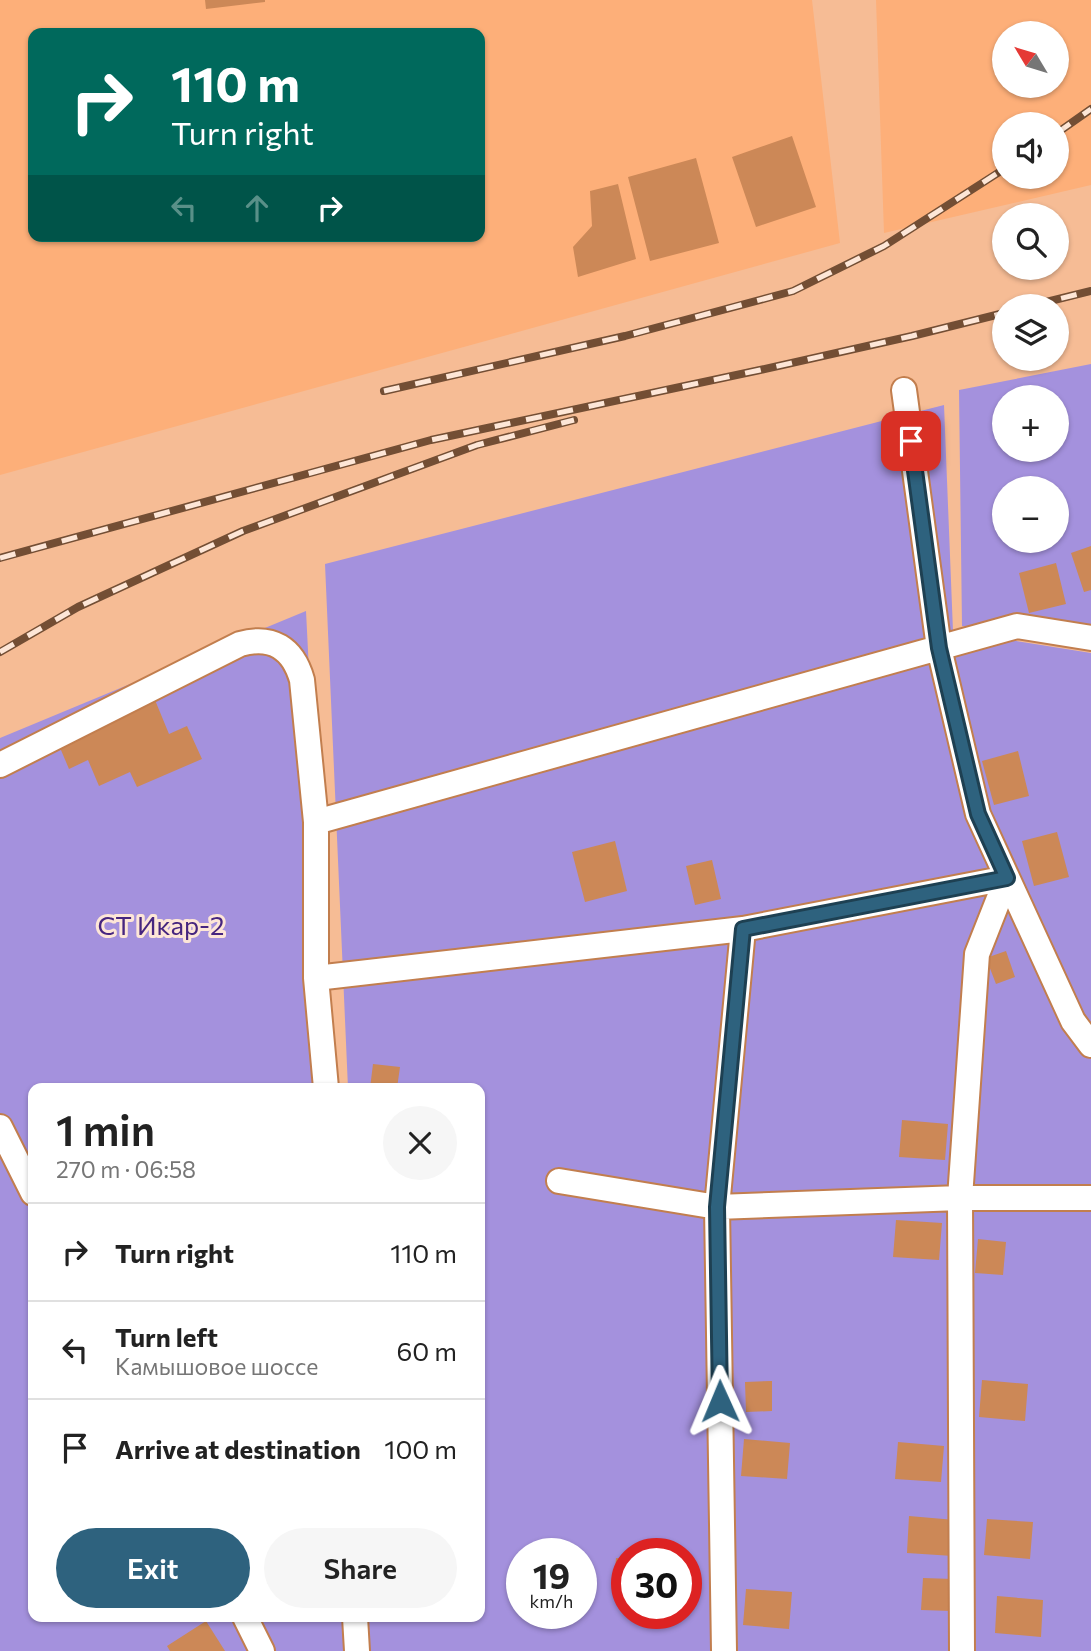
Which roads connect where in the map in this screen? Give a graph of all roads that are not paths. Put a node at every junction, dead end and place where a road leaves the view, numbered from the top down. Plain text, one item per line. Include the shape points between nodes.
1 (904, 390) dead end
2 (1091, 638) edge
3 (939, 648) junction
4 (0, 765) edge
5 (316, 822) junction
6 (1007, 878) junction
7 (743, 929) junction
8 (316, 978) junction
9 (1082, 1016) edge
10 (1091, 1045) edge
11 (326, 1083) edge
12 (0, 1127) edge
13 (559, 1181) dead end
14 (28, 1183) edge
15 (960, 1198) junction
16 (1091, 1198) edge
17 (717, 1207) junction
18 (248, 1622) edge
19 (355, 1622) edge
20 (262, 1651) edge
21 (357, 1651) edge
22 (724, 1651) edge
23 (962, 1651) edge

1 - 3 street
2 - 3 street via 1017,626
3 - 5 street
3 - 6 street via 978,814
4 - 5 street via 240,644 267,641 291,655 302,680
5 - 8 street
6 - 7 street
6 - 9 street
6 - 15 street via 977,954
7 - 8 street
7 - 17 street
8 - 11 street
9 - 10 street
12 - 14 street
13 - 17 street
15 - 16 street
15 - 17 street
15 - 23 street
17 - 22 street
18 - 20 street
19 - 21 street

